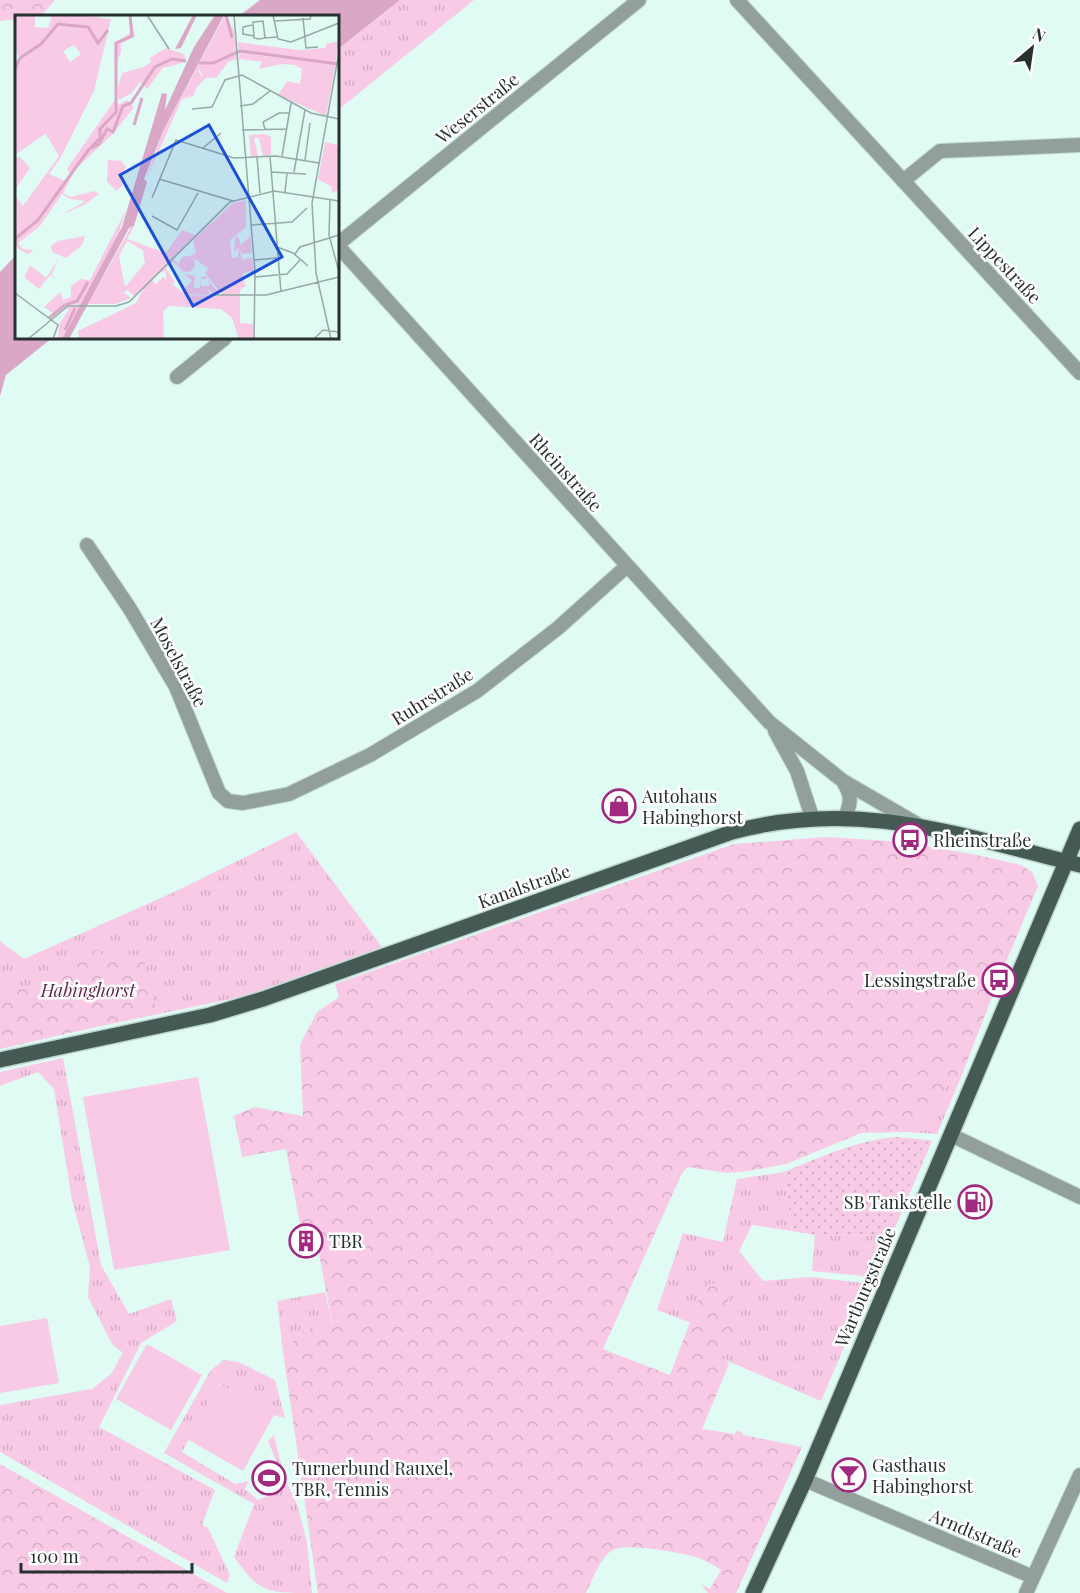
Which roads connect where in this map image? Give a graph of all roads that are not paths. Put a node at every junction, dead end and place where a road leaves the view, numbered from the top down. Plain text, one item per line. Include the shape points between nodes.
1 (639, 0) edge
2 (736, 0) edge
3 (1080, 146) edge
4 (903, 181) junction
5 (339, 244) edge
6 (339, 246) edge
7 (224, 339) edge
8 (1080, 373) edge
9 (177, 377) dead end
10 (87, 545) dead end
11 (627, 566) junction
12 (769, 722) junction
13 (843, 781) junction
14 (228, 801) joint
15 (845, 817) junction
16 (812, 818) junction
17 (923, 826) junction
18 (1080, 829) edge
19 (1073, 863) edge
20 (0, 1060) edge
21 (951, 1135) junction
22 (1080, 1197) edge
23 (1080, 1475) edge
24 (805, 1480) junction
25 (1033, 1577) junction
26 (753, 1593) edge
27 (1026, 1593) edge

1 - 5 street, Weserstraße
2 - 4 street, Lippestraße
3 - 4 street via 940,151
4 - 8 street, Lippestraße
6 - 11 street, Rheinstraße
7 - 9 street
10 - 14 street, Moselstraße via 176,687 219,793
11 - 12 street, Rheinstraße
11 - 14 street, Ruhrstraße via 558,628 477,691 370,755 289,795 243,803
12 - 13 street, Rheinstraße
12 - 16 street, Rheinstraße via 797,771
13 - 15 street via 851,803
13 - 17 street, Rheinstraße
15 - 16 main road, Kanalstraße
15 - 17 main road, Kanalstraße
16 - 20 main road, Kanalstraße via 732,832 210,1015
17 - 19 main road, Kanalstraße
18 - 19 main road, Wartburgstraße
19 - 21 main road, Wartburgstraße
21 - 22 street
21 - 24 main road, Wartburgstraße
23 - 25 street
24 - 25 street, Arndtstraße
24 - 26 main road, Wartburgstraße
25 - 27 street

